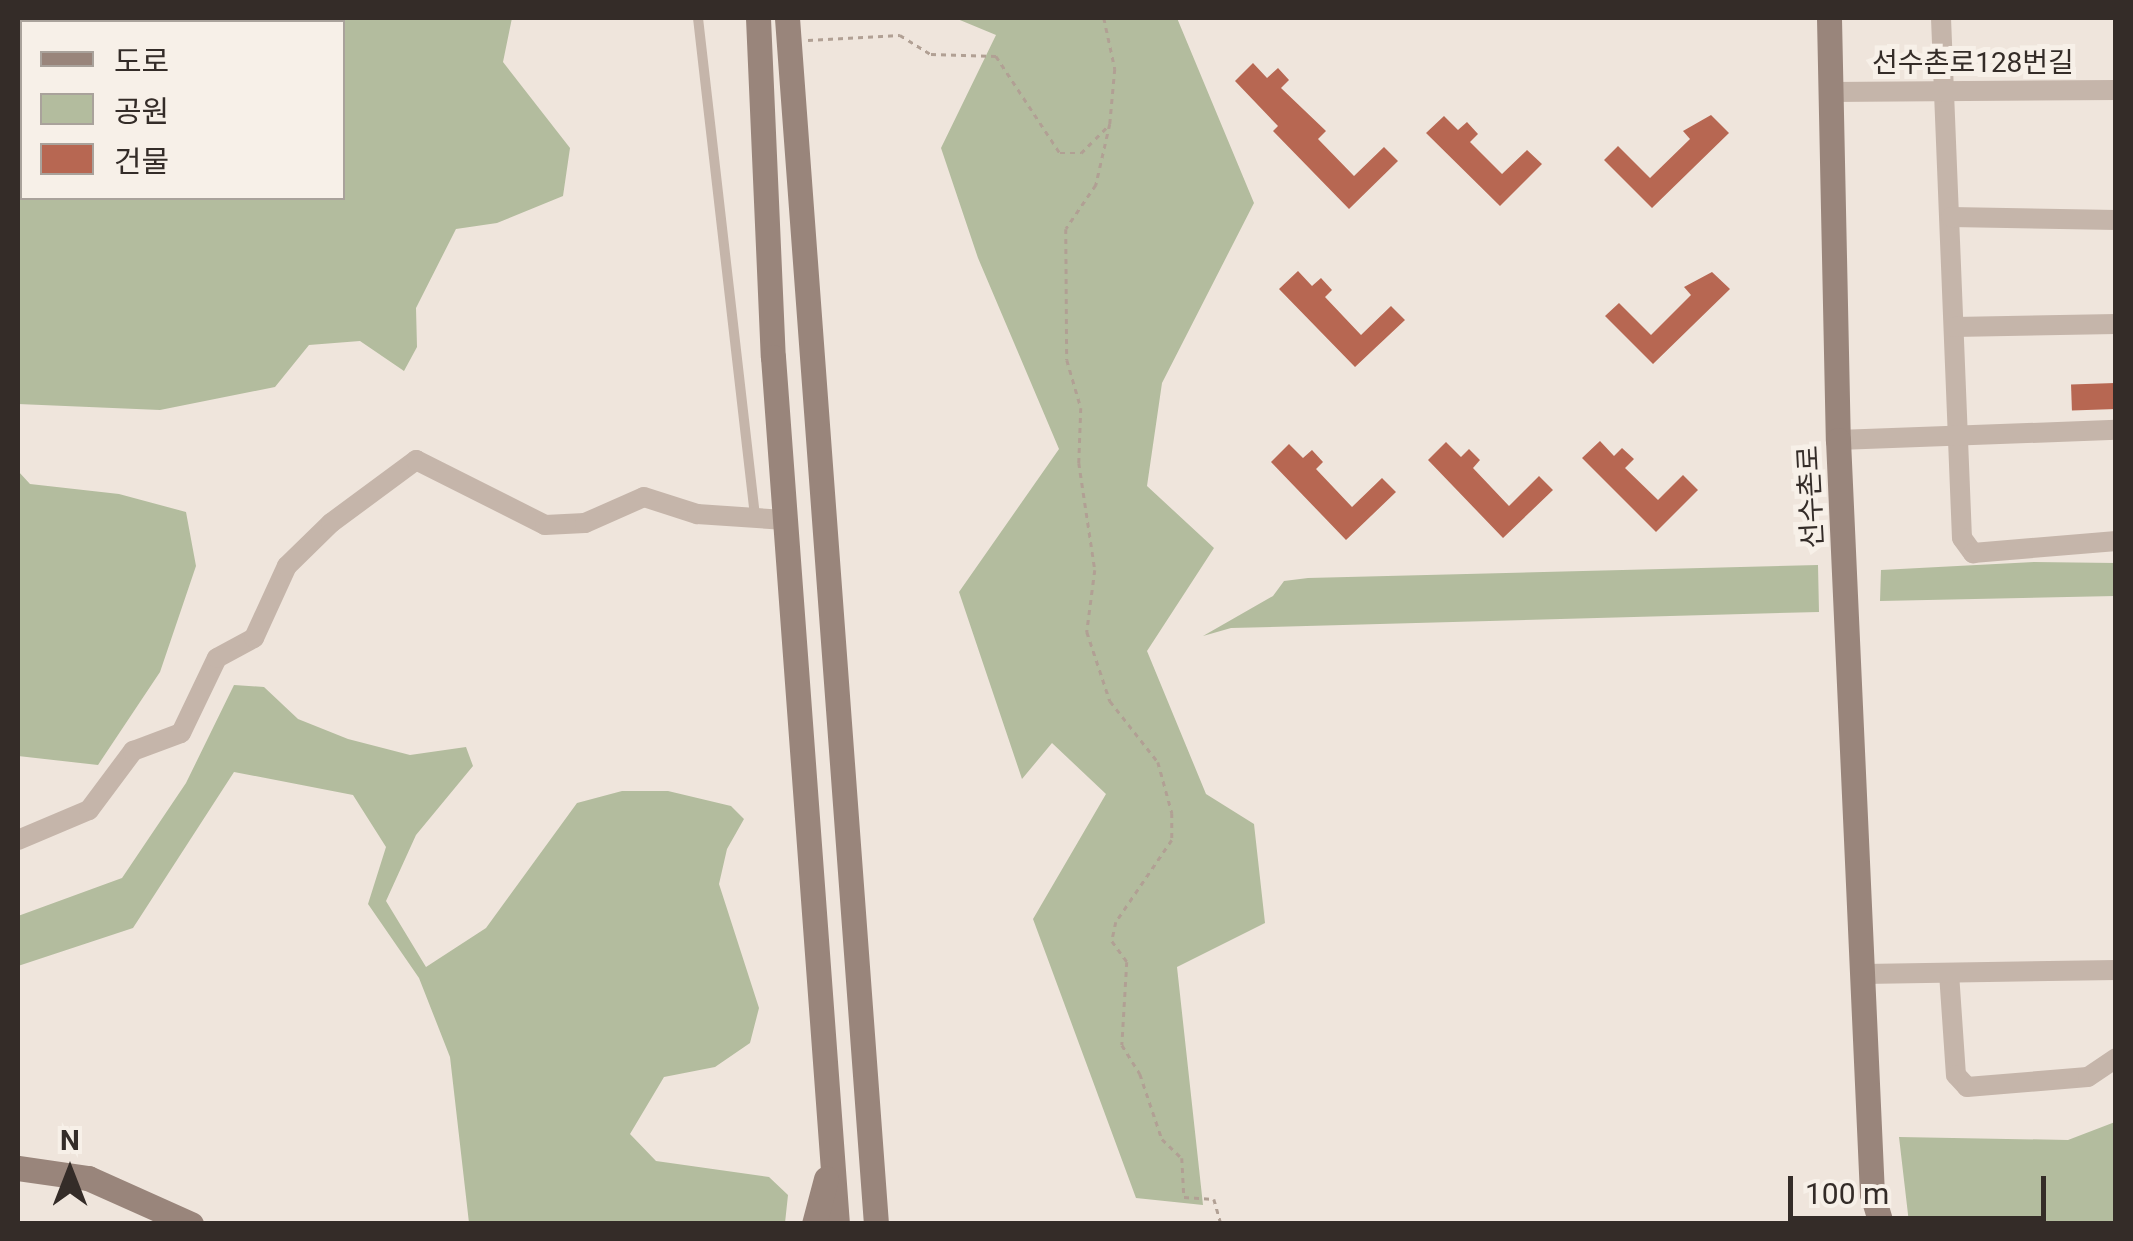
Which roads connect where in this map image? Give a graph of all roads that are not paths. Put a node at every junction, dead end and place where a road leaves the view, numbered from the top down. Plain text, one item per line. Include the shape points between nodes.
1 (698, 18) edge
2 (758, 18) edge
3 (1829, 18) edge
4 (1941, 18) edge
5 (789, 29) edge
6 (1942, 89) junction
7 (2116, 90) edge
8 (1831, 92) junction
9 (1951, 218) junction
10 (2116, 220) edge
11 (2116, 324) edge
12 (1954, 327) junction
13 (2116, 430) edge
14 (1957, 439) junction
15 (1838, 440) junction
16 (755, 516) junction
17 (786, 520) junction
18 (2116, 541) edge
19 (18, 840) edge
20 (2116, 970) edge
21 (1950, 973) junction
22 (1864, 974) junction
23 (2116, 1058) edge
24 (871, 1148) junction
25 (834, 1150) junction
26 (18, 1168) edge
27 (1872, 1194) junction
28 (191, 1224) edge
29 (814, 1224) edge
30 (837, 1224) edge
31 (876, 1224) edge
32 (888, 1224) edge
33 (1866, 1224) edge
34 (1881, 1224) edge

1 - 16 lane
2 - 17 street
3 - 8 street, 선수촌로
4 - 6 street
5 - 24 street via 808,359
6 - 7 street, 선수촌로128번길
6 - 8 street, 선수촌로128번길
6 - 9 street
8 - 15 street, 선수촌로
9 - 10 street
9 - 12 street
11 - 12 street
12 - 14 street
13 - 14 street
14 - 15 street
14 - 18 street via 1962,538 1973,553
15 - 22 street, 선수촌로
16 - 17 street
16 - 19 street via 697,514 644,497 585,523 545,525 416,460 331,523 287,566 254,638 218,658 181,733 133,750 89,810
17 - 25 street
20 - 21 street
21 - 22 street
21 - 23 street via 1956,1076 1967,1086 2088,1078
22 - 27 street, 선수촌로
24 - 31 street
24 - 32 street
25 - 29 street
25 - 30 street
26 - 28 street via 88,1178
27 - 33 street
27 - 34 street, 선수촌로

